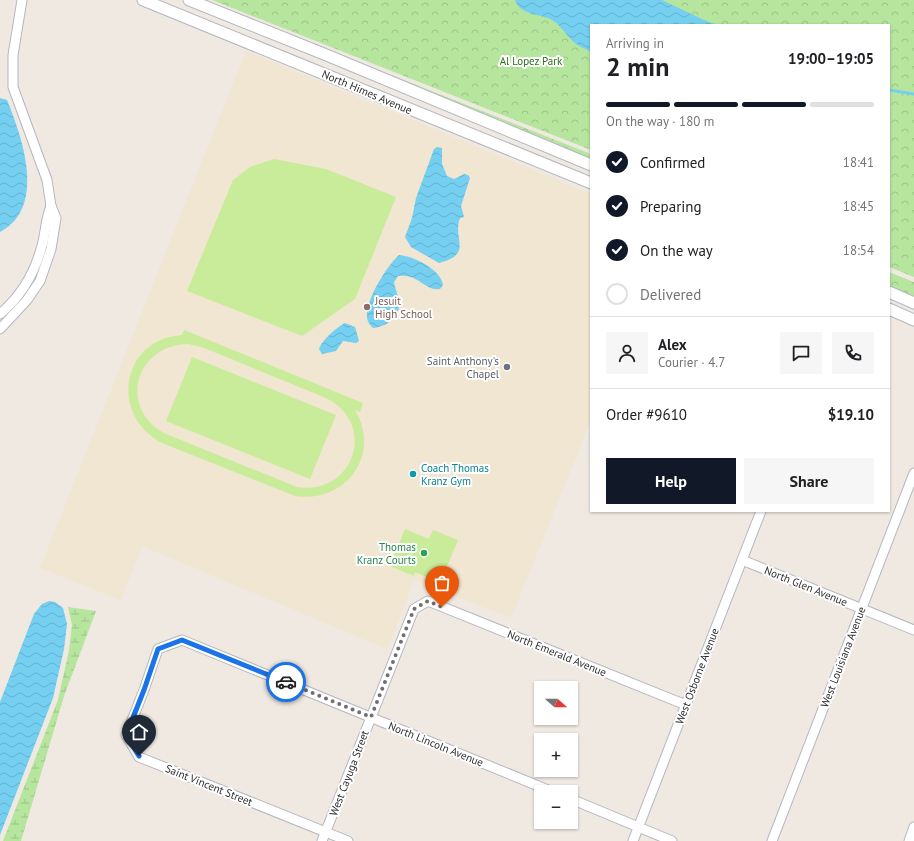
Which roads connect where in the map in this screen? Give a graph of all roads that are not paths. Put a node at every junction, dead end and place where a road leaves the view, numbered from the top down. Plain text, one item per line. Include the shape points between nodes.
1 (22, 0) edge
2 (144, 0) edge
3 (189, 0) edge
4 (201, 5) junction
5 (196, 21) junction
6 (324, 54) junction
7 (317, 70) junction
8 (436, 100) junction
9 (430, 118) junction
10 (590, 165) edge
11 (590, 183) edge
12 (51, 206) junction
13 (890, 292) edge
14 (914, 303) edge
15 (890, 309) edge
16 (0, 314) edge
17 (914, 320) edge
18 (0, 329) edge
19 (914, 473) edge
20 (761, 512) edge
21 (742, 560) junction
22 (428, 601) joint
23 (862, 609) junction
24 (914, 630) edge
25 (144, 690) joint
26 (686, 705) junction
27 (371, 717) junction
28 (536, 785) edge
29 (578, 802) edge
30 (638, 827) junction
31 (914, 827) edge
32 (326, 832) junction
33 (322, 841) edge
34 (348, 841) edge
35 (633, 841) edge
36 (672, 841) edge
37 (772, 841) edge
38 (909, 841) edge

1 - 12 street via 13,55 14,87 47,180
2 - 5 street, North Himes Avenue
3 - 4 street, North Himes Avenue
4 - 5 street
4 - 6 street, North Himes Avenue
5 - 7 street, North Himes Avenue
6 - 7 street
6 - 8 street, North Himes Avenue
7 - 9 street, North Himes Avenue
8 - 9 street
8 - 10 street, North Himes Avenue
9 - 11 street, North Himes Avenue
12 - 16 street via 46,217 41,249 31,275 15,299
12 - 18 street via 56,224 52,249 44,272 27,300
13 - 14 street
15 - 17 street
19 - 23 street, West Louisiana Avenue
20 - 21 street, West Osborne Avenue
21 - 23 street, North Glen Avenue
21 - 26 street, West Osborne Avenue
22 - 26 street, North Emerald Avenue
22 - 27 street, West Cayuga Street via 414,609
23 - 24 street, North Glen Avenue
23 - 37 street, West Louisiana Avenue
25 - 27 street, North Lincoln Avenue via 158,649 182,640
25 - 32 street, Saint Vincent Street via 126,735 139,756
26 - 30 street, West Osborne Avenue
27 - 28 street, North Lincoln Avenue
27 - 32 street, West Cayuga Street
29 - 30 street
30 - 35 street, West Osborne Avenue
30 - 36 street
31 - 38 street
32 - 33 street, West Cayuga Street
32 - 34 street, Saint Vincent Street

